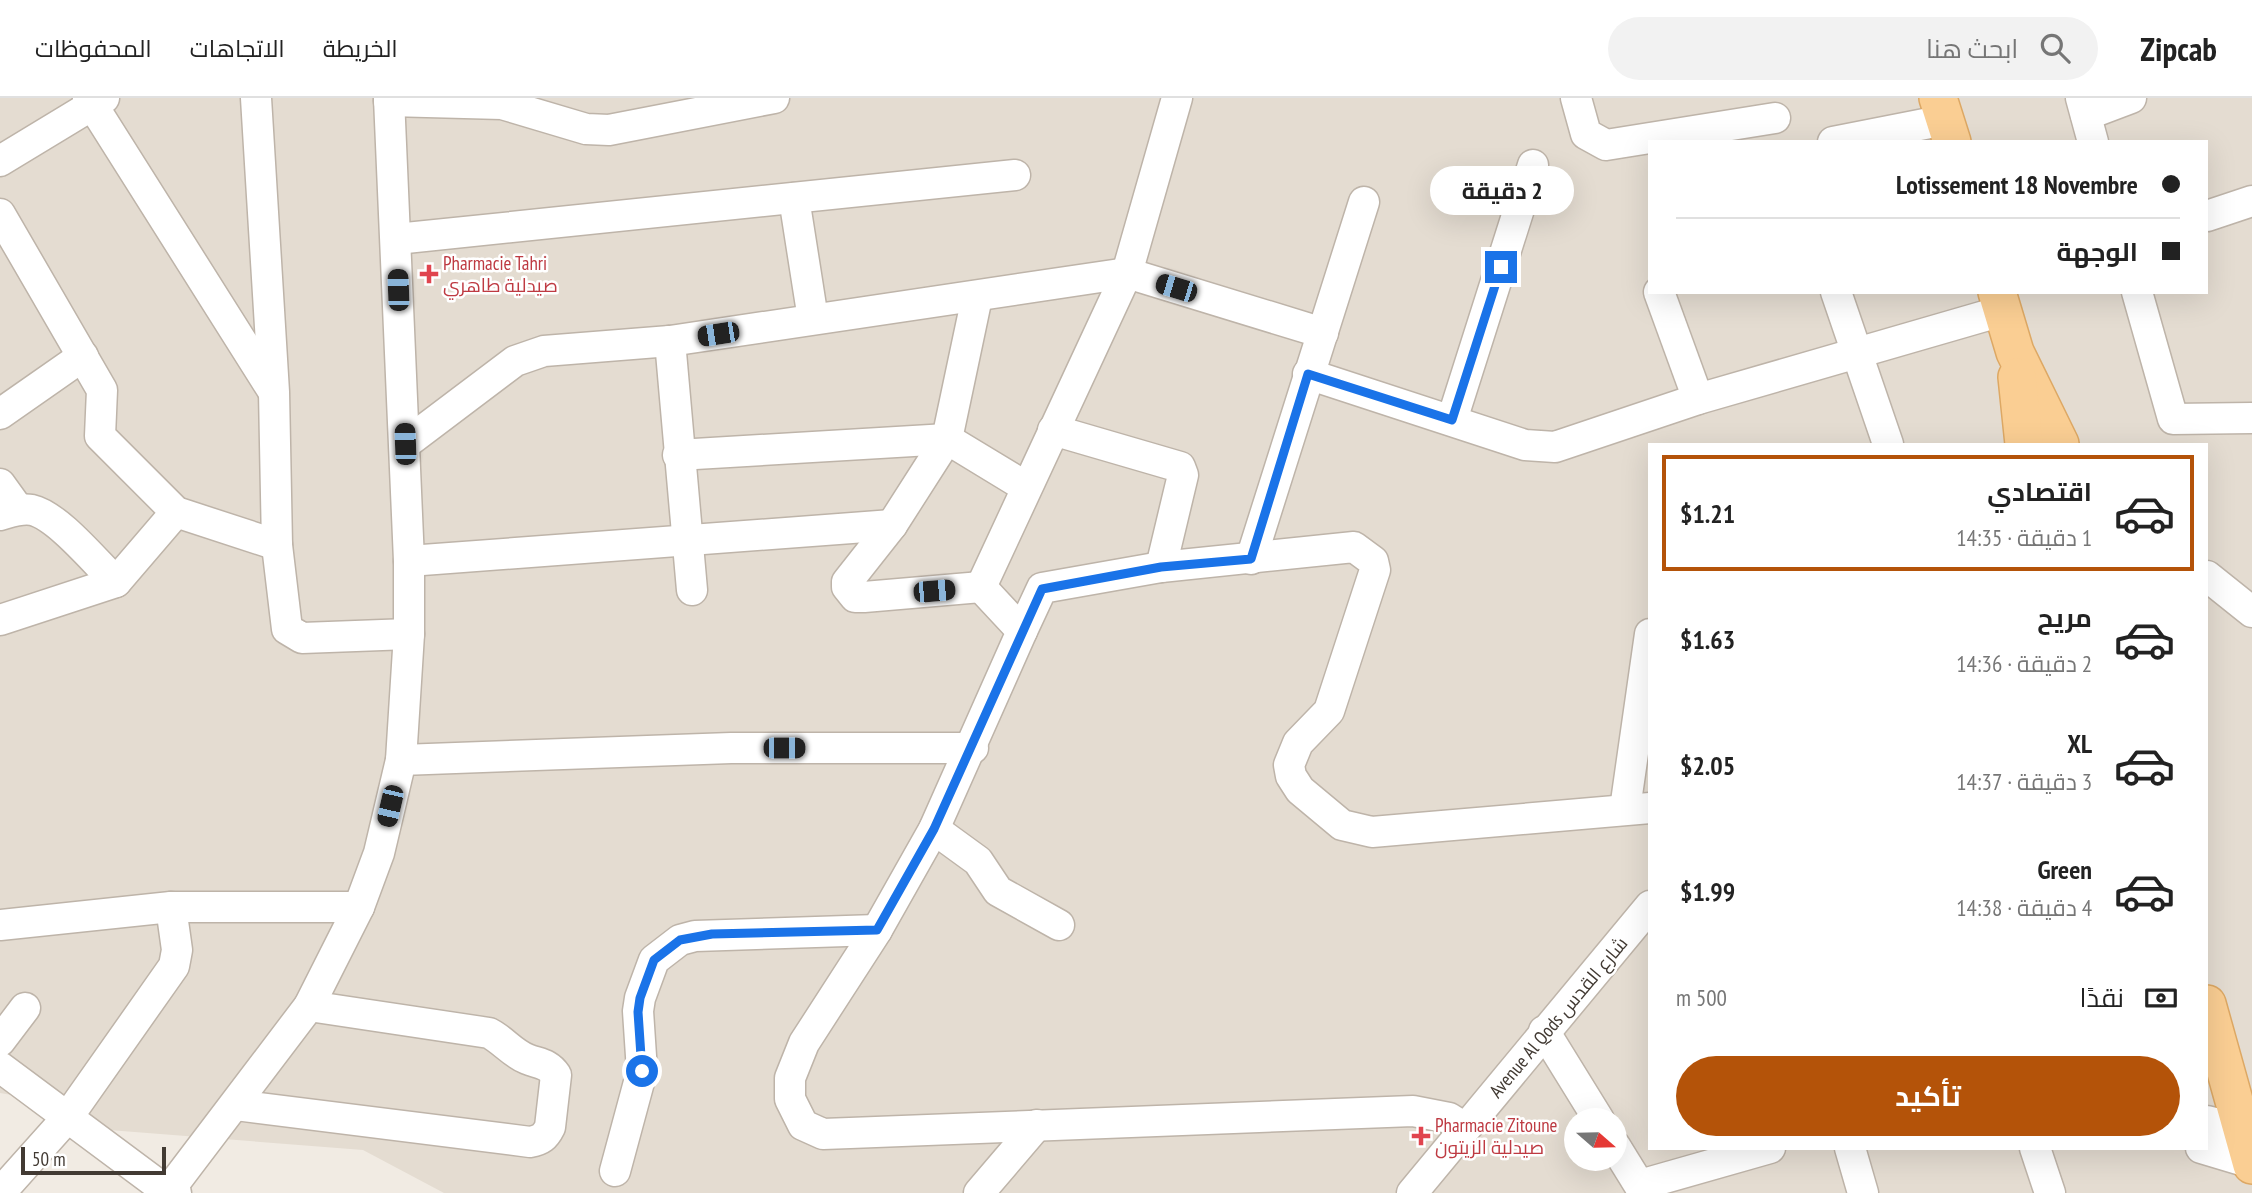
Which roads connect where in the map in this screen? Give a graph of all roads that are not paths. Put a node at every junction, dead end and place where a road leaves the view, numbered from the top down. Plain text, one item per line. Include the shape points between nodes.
1 (256, 98) edge
2 (1177, 98) edge
3 (1576, 98) edge
4 (2131, 98) edge
5 (759, 99) edge
6 (95, 100) edge
7 (389, 100) edge
8 (636, 112) edge
9 (2087, 118) edge
10 (1777, 119) edge
11 (1945, 120) edge
12 (1843, 140) edge
13 (0, 161) edge
14 (1533, 165) dead end
15 (1015, 175) dead end
16 (794, 198) junction
17 (2252, 201) edge
18 (1364, 202) dead end
19 (0, 214) edge
20 (2208, 216) edge
21 (396, 239) junction
22 (1127, 273) junction
23 (1660, 294) edge
24 (1837, 294) edge
25 (2138, 294) edge
26 (977, 296) junction
27 (1999, 302) edge
28 (813, 319) junction
29 (1323, 332) junction
30 (670, 341) junction
31 (2015, 352) junction
32 (1857, 355) junction
33 (83, 356) junction
34 (1308, 374) junction
35 (274, 392) junction
36 (1698, 399) junction
37 (0, 414) edge
38 (2252, 418) edge
39 (1452, 420) junction
40 (1053, 430) junction
41 (947, 439) junction
42 (1888, 443) edge
43 (2024, 443) edge
44 (2059, 443) edge
45 (405, 444) junction
46 (678, 455) junction
47 (0, 484) edge
48 (1026, 487) junction
49 (9, 512) edge
50 (176, 512) junction
51 (892, 525) junction
52 (685, 541) junction
53 (277, 545) junction
54 (1251, 559) junction
55 (409, 561) junction
56 (1161, 567) junction
57 (2208, 577) edge
58 (116, 582) junction
59 (981, 587) junction
60 (692, 590) dead end
61 (2252, 612) edge
62 (0, 620) edge
63 (1022, 631) junction
64 (409, 634) junction
65 (1648, 663) edge
66 (973, 748) junction
67 (401, 760) junction
68 (1638, 808) edge
69 (934, 829) junction
70 (171, 907) junction
71 (359, 907) junction
72 (1648, 908) edge
73 (0, 925) edge
74 (1059, 925) dead end
75 (877, 930) junction
76 (309, 1006) junction
77 (25, 1008) dead end
78 (2208, 1008) edge
79 (1544, 1031) junction
80 (0, 1041) edge
81 (0, 1067) edge
82 (236, 1105) junction
83 (1592, 1108) edge
84 (67, 1118) junction
85 (2208, 1122) edge
86 (1037, 1125) junction
87 (1465, 1128) junction
88 (2208, 1149) edge
89 (1764, 1150) edge
90 (1851, 1150) edge
91 (2036, 1150) edge
92 (2249, 1153) edge
93 (1628, 1167) edge
94 (615, 1171) dead end
95 (1642, 1189) edge
96 (0, 1193) edge
97 (170, 1193) edge
98 (979, 1193) edge
99 (1412, 1193) edge
100 (1863, 1193) edge
101 (2050, 1193) edge

1 - 35 street
2 - 22 street
3 - 10 street via 1586,134 1606,145
4 - 9 street
5 - 8 street
6 - 13 street
6 - 35 street
7 - 8 street via 502,104 586,130 609,130
7 - 21 street
11 - 12 street
14 - 39 street
15 - 16 street
16 - 21 street
16 - 28 street
17 - 20 street
18 - 29 street
19 - 33 street
21 - 45 street
22 - 26 street
22 - 29 street
22 - 40 street
23 - 36 street
24 - 32 street
25 - 38 street via 2173,419
26 - 28 street
26 - 41 street
27 - 31 main road
27 - 32 street
28 - 30 street
29 - 34 street
30 - 45 street via 544,351 515,361
30 - 46 street
31 - 43 main road
31 - 44 main road
32 - 36 street
32 - 42 street
33 - 37 street
33 - 50 street via 102,390 100,436
34 - 39 street
34 - 54 street
35 - 53 street
36 - 39 street via 1555,447 1525,445
40 - 48 street
40 - 56 street via 1180,467 1183,475
41 - 46 street
41 - 48 street
41 - 51 street
45 - 55 street
46 - 52 street
47 - 49 street
48 - 59 street
49 - 58 street via 33,510 50,518
50 - 53 street
50 - 58 street
51 - 52 street
51 - 59 street via 847,582 855,597
52 - 55 street
52 - 60 street
53 - 64 street via 287,629 293,635
54 - 56 street
54 - 68 street via 1354,547 1373,561 1375,570 1329,711 1298,743 1289,765 1290,776 1300,790 1342,825 1372,832
55 - 64 street
56 - 63 street via 1042,589
57 - 61 street
58 - 62 street
59 - 63 street
63 - 66 street
64 - 67 street
65 - 68 street
66 - 67 street via 731,748
66 - 69 street
67 - 71 street via 379,853
69 - 74 street via 978,861 998,891
69 - 75 street
70 - 71 street
70 - 73 street
70 - 84 street via 177,950 174,966
71 - 76 street
72 - 79 street, Avenue Al Qods شارع القدس
75 - 86 street via 804,1043 790,1079 793,1111 803,1125 823,1134
75 - 94 street via 695,936 680,940 654,960 638,1012 642,1071
76 - 82 street
76 - 82 street via 489,1033 527,1059 552,1068 556,1075 546,1135 530,1142
77 - 80 street
78 - 92 main road
79 - 83 street
79 - 87 street, Avenue Al Qods شارع القدس
81 - 84 street
82 - 97 street
84 - 96 street
84 - 97 street
85 - 92 street
86 - 87 street via 1413,1111 1449,1118
86 - 98 street
87 - 99 street, Avenue Al Qods شارع القدس
88 - 92 street
89 - 95 street
90 - 100 street
91 - 101 street
93 - 95 street

